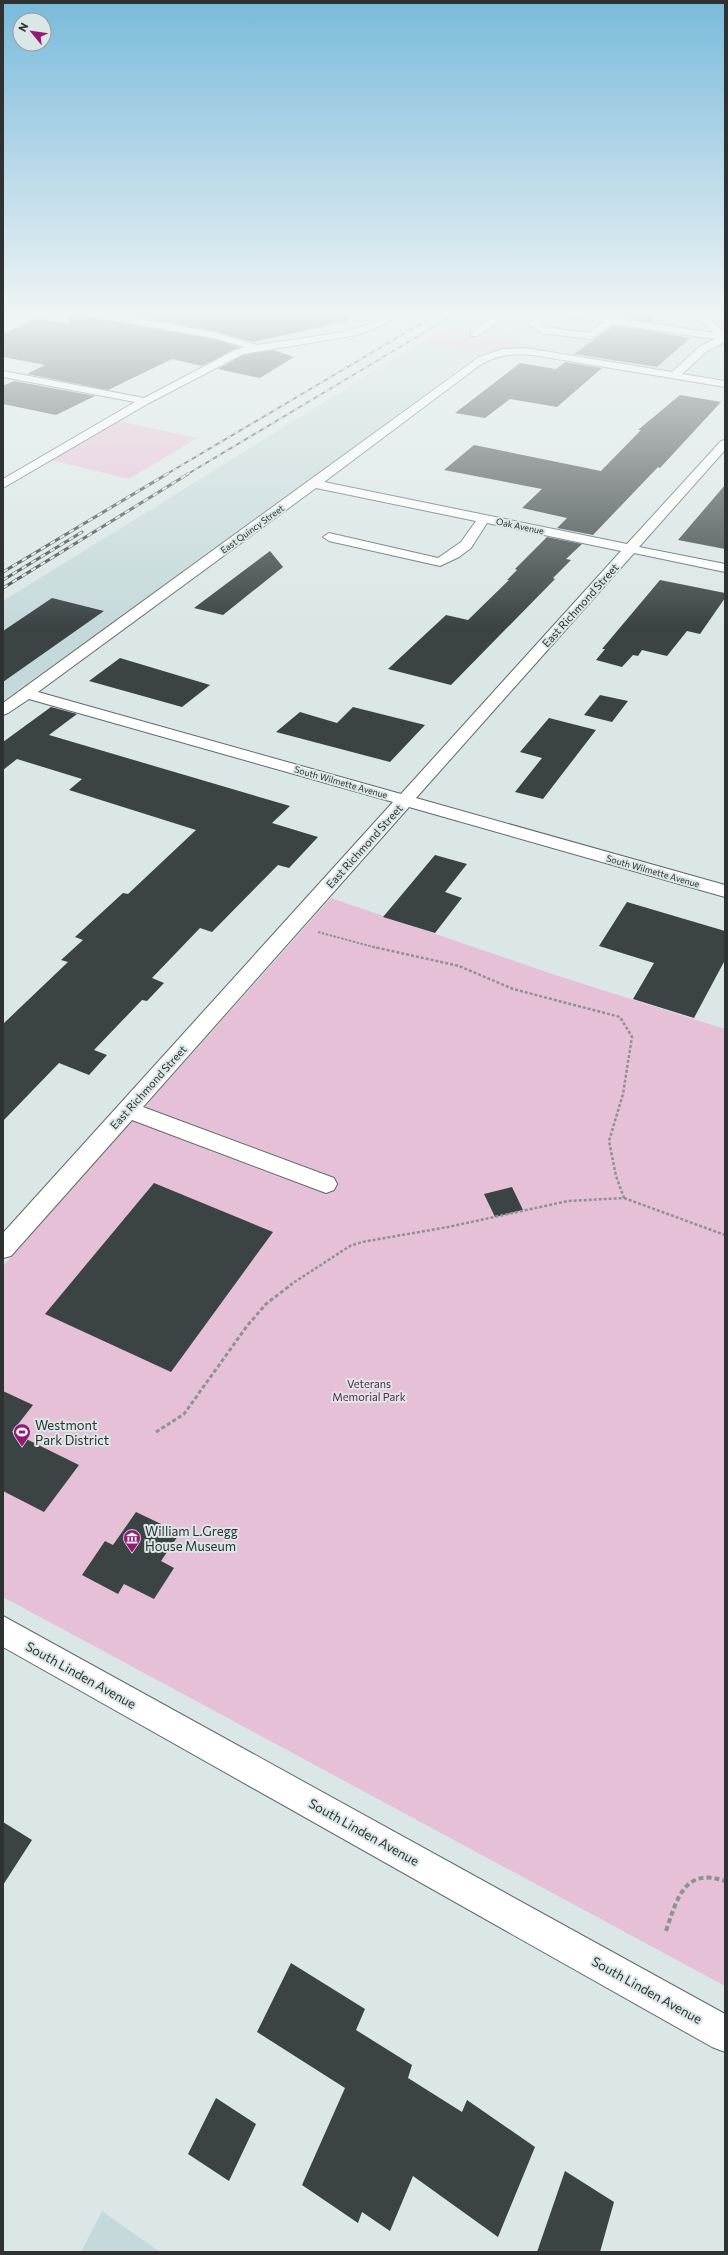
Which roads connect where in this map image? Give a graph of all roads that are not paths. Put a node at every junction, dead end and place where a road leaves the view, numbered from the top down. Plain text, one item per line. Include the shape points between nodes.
1 (119, 416) edge
2 (405, 416) edge
3 (725, 443) edge
4 (3, 471) edge
5 (19, 474) junction
6 (3, 484) edge
7 (314, 484) junction
8 (483, 519) junction
9 (329, 537) dead end
10 (630, 549) junction
11 (725, 568) edge
12 (26, 693) junction
13 (3, 710) edge
14 (405, 800) junction
15 (725, 891) edge
16 (127, 1110) junction
17 (326, 1184) dead end
18 (3, 1249) edge
19 (3, 1631) edge
20 (725, 2034) edge

1 - 5 street
2 - 7 street, East Quincy Street
3 - 10 street, East Richmond Street
4 - 5 street
5 - 6 street
7 - 8 street, Oak Avenue
7 - 12 street, East Quincy Street
8 - 9 street via 468,545 456,555 440,562
8 - 10 street, Oak Avenue
10 - 11 street, Oak Avenue
10 - 14 street, East Richmond Street
12 - 13 street, East Quincy Street
12 - 14 street, South Wilmette Avenue
14 - 15 street, South Wilmette Avenue
14 - 16 street, East Richmond Street
16 - 17 street
16 - 18 street, East Richmond Street
19 - 20 street, South Linden Avenue

